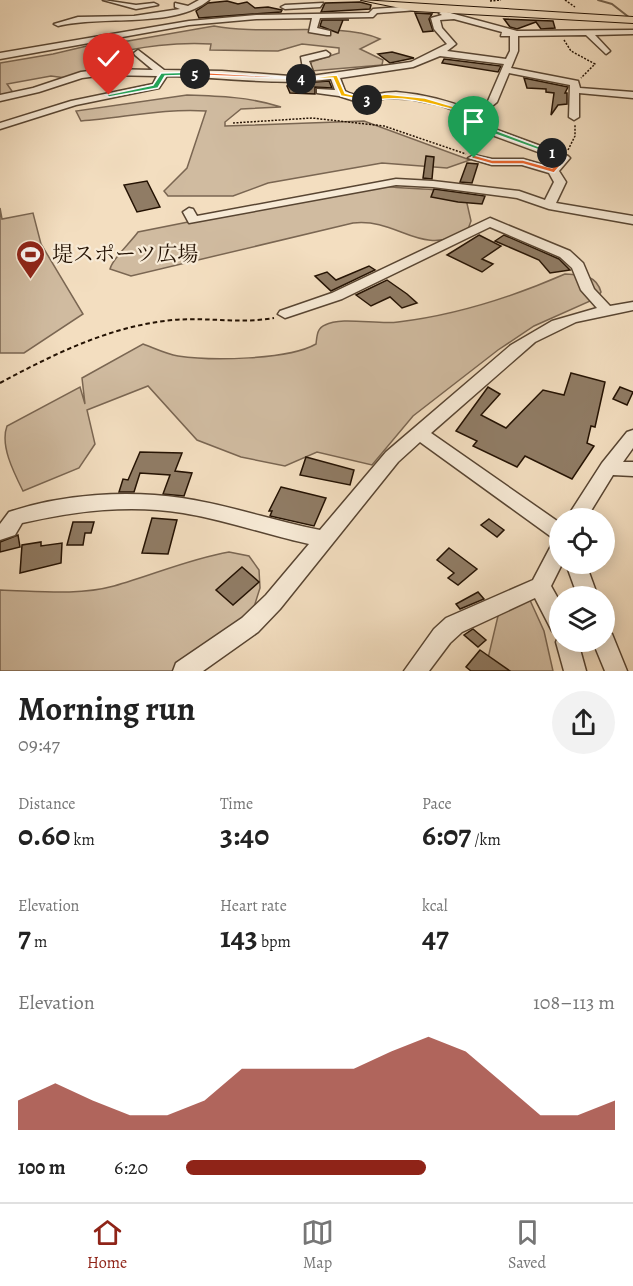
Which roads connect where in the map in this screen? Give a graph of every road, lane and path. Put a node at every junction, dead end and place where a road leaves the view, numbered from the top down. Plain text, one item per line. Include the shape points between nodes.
1 (107, 0) edge
2 (205, 0) edge
3 (277, 0) edge
4 (366, 0) edge
5 (314, 3) edge
6 (285, 7) junction
7 (415, 8) junction
8 (187, 9) junction
9 (221, 9) dead end
10 (438, 10) junction
11 (317, 16) junction
12 (295, 17) junction
13 (451, 17) junction
14 (592, 18) junction
15 (229, 19) junction
16 (633, 20) edge
17 (189, 23) junction
18 (58, 24) dead end
19 (633, 32) edge
20 (327, 33) dead end
21 (514, 33) junction
22 (616, 33) junction
23 (589, 34) junction
24 (561, 35) junction
25 (113, 36) junction
26 (493, 36) dead end
27 (606, 51) dead end
28 (138, 53) joint
29 (439, 53) junction
30 (326, 54) dead end
31 (0, 56) edge
32 (508, 66) junction
33 (286, 69) dead end
34 (309, 74) junction
35 (163, 75) junction
36 (335, 76) junction
37 (322, 78) junction
38 (575, 87) junction
39 (321, 91) dead end
40 (342, 93) junction
41 (633, 95) edge
42 (0, 98) edge
43 (475, 115) junction
44 (574, 117) joint
45 (233, 123) dead end
46 (0, 126) edge
47 (474, 158) joint
48 (564, 158) junction
49 (554, 171) junction
50 (549, 204) junction
51 (189, 212) dead end
52 (633, 220) edge
53 (633, 306) edge
54 (607, 311) junction
55 (285, 314) joint
56 (0, 382) edge
57 (419, 433) junction
58 (633, 436) edge
59 (608, 468) junction
60 (633, 469) edge
61 (583, 508) edge
62 (549, 526) edge
63 (0, 532) edge
64 (326, 539) junction
65 (549, 569) edge
66 (540, 586) junction
67 (549, 603) edge
68 (570, 652) edge
69 (608, 652) edge
70 (184, 671) edge
71 (415, 671) edge
72 (575, 671) edge
73 (615, 671) edge

1 - 8 street via 136,7 174,5
2 - 8 street
3 - 6 street
4 - 7 main road
5 - 6 street
6 - 12 street
7 - 10 main road
7 - 11 street via 373,11 373,15
8 - 17 street
8 - 18 street
9 - 15 street
10 - 13 street
10 - 14 main road
11 - 12 street
11 - 20 street via 312,30
12 - 15 street
13 - 21 street
13 - 29 street via 435,18 438,29 452,41
14 - 16 main road
14 - 22 street
15 - 17 street
17 - 25 street
19 - 22 street
21 - 24 street
21 - 26 street
21 - 32 street
22 - 23 street
23 - 24 street
23 - 27 street
24 - 38 path via 571,51 595,64
25 - 28 path via 118,40 114,42
25 - 31 street
28 - 35 street
29 - 32 street
29 - 36 street via 413,64
30 - 34 street via 304,59
32 - 38 street
32 - 43 street via 492,102
33 - 34 street
34 - 37 street
35 - 37 street
35 - 42 street via 92,73
35 - 46 street via 159,83 147,89 93,98
36 - 37 street
36 - 40 street
38 - 41 street
38 - 44 street
39 - 40 street
40 - 43 street via 367,100 387,95 438,102
43 - 48 street via 477,126
44 - 48 path via 575,136
45 - 47 path via 312,118 384,126
47 - 49 street via 523,162
48 - 49 street
49 - 50 street via 560,182
50 - 51 street via 519,195 396,182 193,220
50 - 52 street
53 - 54 street
54 - 55 street via 588,290 578,266 565,254 490,222 338,296
54 - 57 street via 557,322 533,334
55 - 56 path via 254,322 174,320 132,326 41,361
57 - 62 street
57 - 64 street via 392,457
58 - 59 street
59 - 60 street
59 - 61 street
63 - 64 street via 8,529 16,517 64,505 160,503
64 - 70 street via 250,625
65 - 66 street
66 - 67 street
66 - 71 street via 454,625
68 - 72 street
69 - 73 street

